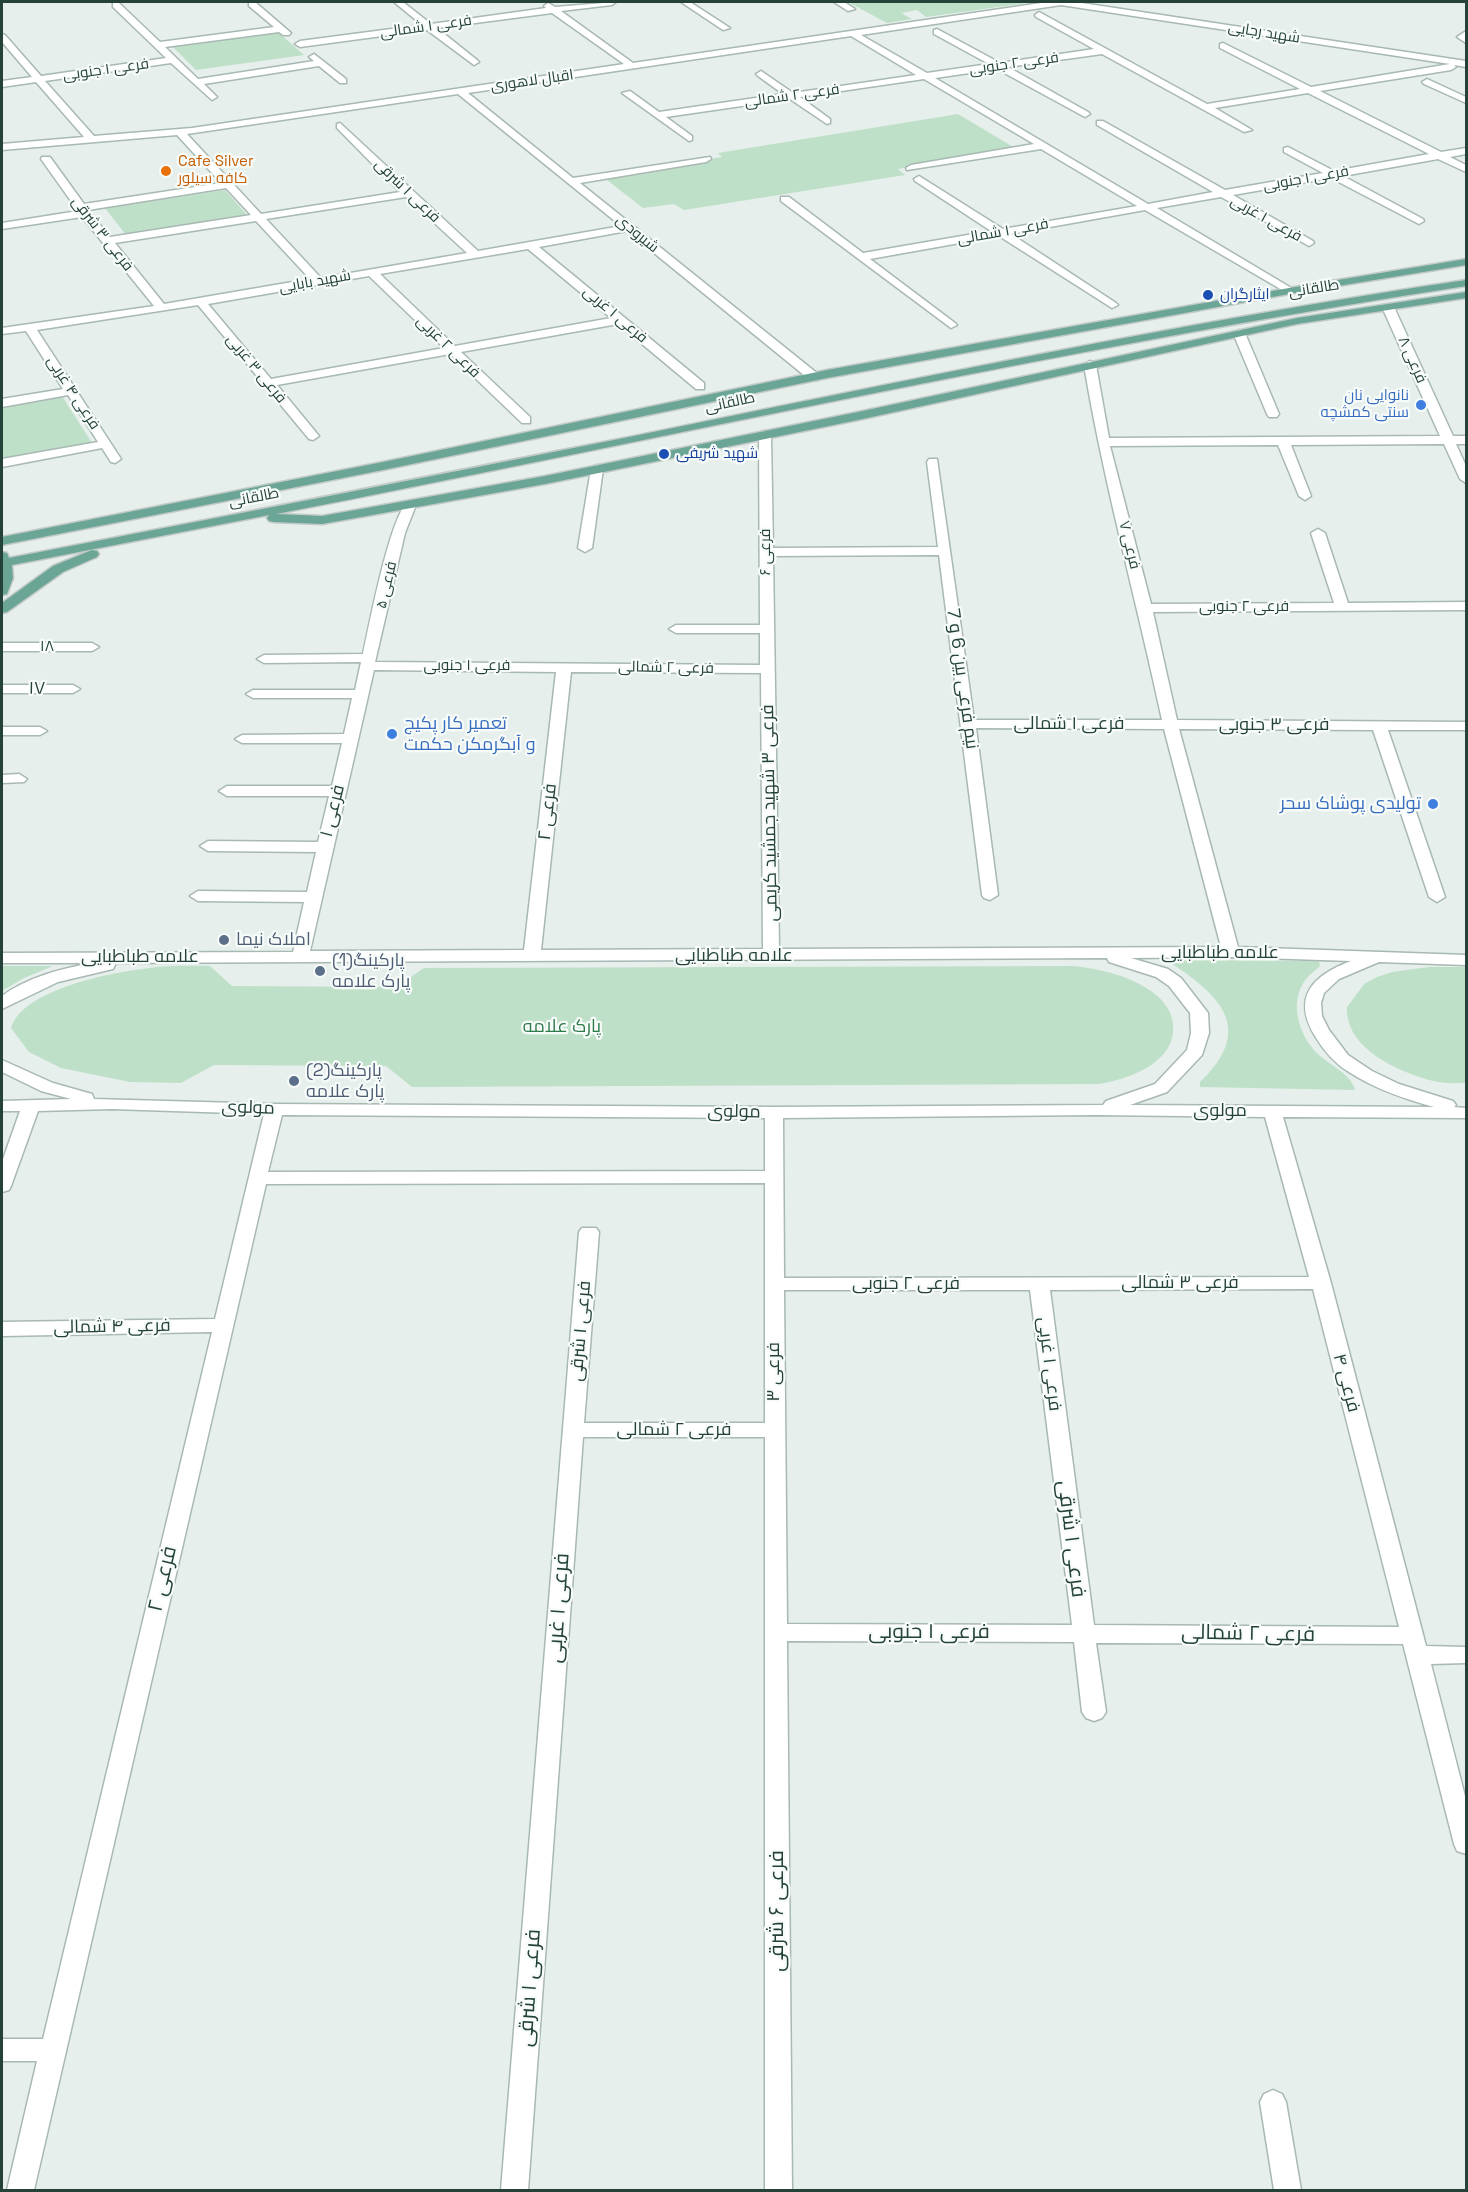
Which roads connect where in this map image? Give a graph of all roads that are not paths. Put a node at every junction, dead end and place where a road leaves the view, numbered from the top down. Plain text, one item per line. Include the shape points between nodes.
1 (398, 2) edge
2 (542, 2) edge
3 (612, 2) edge
4 (685, 2) edge
5 (838, 2) edge
6 (1061, 2) edge
7 (252, 4) dead end
8 (116, 5) dead end
9 (552, 9) junction
10 (851, 9) dead end
11 (1039, 15) dead end
12 (429, 26) junction
13 (726, 28) dead end
14 (282, 29) junction
15 (937, 32) dead end
16 (852, 33) junction
17 (1467, 34) edge
18 (2, 37) edge
19 (1467, 40) edge
20 (300, 44) junction
21 (157, 45) junction
22 (1223, 46) dead end
23 (1101, 51) junction
24 (174, 60) junction
25 (474, 62) dead end
26 (322, 63) junction
27 (1467, 64) edge
28 (632, 66) junction
29 (997, 66) junction
30 (760, 74) dead end
31 (926, 77) junction
32 (38, 79) junction
33 (343, 81) dead end
34 (195, 82) junction
35 (1427, 82) dead end
36 (2, 84) edge
37 (1309, 90) junction
38 (460, 91) junction
39 (627, 93) dead end
40 (792, 96) junction
41 (212, 97) dead end
42 (1467, 100) edge
43 (1204, 107) junction
44 (1084, 114) dead end
45 (658, 115) junction
46 (827, 121) dead end
47 (1100, 123) dead end
48 (340, 126) dead end
49 (1247, 130) dead end
50 (179, 132) junction
51 (689, 138) dead end
52 (92, 140) junction
53 (1042, 146) junction
54 (2, 147) edge
55 (1288, 150) dead end
56 (1467, 151) edge
57 (1440, 156) junction
58 (46, 159) dead end
59 (706, 159) dead end
60 (911, 168) dead end
61 (1467, 170) edge
62 (1332, 175) junction
63 (920, 179) dead end
64 (571, 181) junction
65 (227, 185) junction
66 (408, 194) junction
67 (1222, 194) junction
68 (785, 199) dead end
69 (1146, 207) junction
70 (83, 211) junction
71 (257, 217) junction
72 (1419, 221) dead end
73 (2, 226) edge
74 (629, 228) junction
75 (1002, 232) junction
76 (107, 241) junction
77 (1309, 243) dead end
78 (531, 245) junction
79 (475, 254) junction
80 (861, 257) junction
81 (1467, 262) edge
82 (371, 272) junction
83 (318, 281) junction
84 (1467, 283) edge
85 (1289, 291) junction
86 (1467, 296) edge
87 (200, 301) junction
88 (1113, 305) dead end
89 (1388, 307) junction
90 (160, 308) junction
91 (621, 321) junction
92 (951, 325) dead end
93 (30, 328) junction
94 (2, 331) edge
95 (1239, 333) junction
96 (452, 351) junction
97 (1090, 365) junction
98 (814, 377) junction
99 (268, 383) junction
100 (700, 386) dead end
101 (71, 391) junction
102 (2, 403) edge
103 (1273, 414) dead end
104 (526, 420) dead end
105 (765, 435) junction
106 (313, 436) dead end
107 (1448, 440) junction
108 (1467, 440) edge
109 (1282, 441) junction
110 (1103, 442) junction
111 (106, 444) junction
112 (115, 459) dead end
113 (933, 462) dead end
114 (2, 463) edge
115 (597, 469) junction
116 (1467, 479) edge
117 (1305, 496) dead end
118 (410, 505) junction
119 (242, 517) junction
120 (1318, 532) dead end
121 (133, 538) junction
122 (2, 541) edge
123 (585, 548) dead end
124 (766, 552) junction
125 (945, 552) junction
126 (3, 561) edge
127 (2, 591) edge
128 (1342, 606) junction
129 (1467, 606) edge
130 (1145, 608) junction
131 (2, 609) edge
132 (676, 629) dead end
133 (767, 629) junction
134 (2, 647) edge
135 (92, 647) dead end
136 (264, 658) dead end
137 (369, 662) junction
138 (564, 667) junction
139 (768, 669) junction
140 (2, 689) edge
141 (73, 689) dead end
142 (253, 694) dead end
143 (362, 694) junction
144 (969, 724) junction
145 (1170, 724) junction
146 (1379, 726) junction
147 (1467, 726) edge
148 (2, 731) edge
149 (40, 731) dead end
150 (352, 738) junction
151 (242, 739) dead end
152 (19, 778) dead end
153 (2, 779) edge
154 (227, 791) dead end
155 (338, 791) junction
156 (208, 846) dead end
157 (324, 847) junction
158 (990, 895) dead end
159 (198, 896) dead end
160 (313, 897) junction
161 (1437, 897) dead end
162 (1097, 952) junction
163 (1231, 952) junction
164 (771, 956) junction
165 (1399, 956) junction
166 (162, 957) junction
167 (300, 957) junction
168 (532, 957) junction
169 (2, 958) edge
170 (1467, 960) edge
171 (2, 1004) edge
172 (2, 1065) edge
173 (114, 1104) junction
174 (2, 1106) edge
175 (31, 1106) junction
176 (1467, 1108) edge
177 (274, 1109) junction
178 (1096, 1110) junction
179 (1272, 1111) junction
180 (774, 1113) junction
181 (1467, 1113) edge
182 (774, 1177) junction
183 (258, 1178) junction
184 (2, 1186) edge
185 (589, 1232) dead end
186 (1039, 1283) junction
187 (1321, 1283) junction
188 (773, 1284) junction
189 (223, 1325) junction
190 (2, 1329) edge
191 (573, 1430) junction
192 (774, 1430) junction
193 (1059, 1445) joint
194 (775, 1632) junction
195 (1083, 1633) junction
196 (1415, 1646) junction
197 (1467, 1654) edge
198 (1094, 1712) dead end
199 (545, 1786) joint
200 (1467, 1844) edge
201 (2, 2050) edge
202 (53, 2050) junction
203 (1273, 2102) dead end
204 (20, 2190) edge
205 (514, 2190) edge
206 (778, 2190) edge
207 (1288, 2190) edge

1 - 12 street
2 - 9 street
3 - 9 street
4 - 13 street
5 - 10 street
6 - 16 street, اقبال لاهوری
6 - 27 street, شهید رجایی
7 - 14 street
8 - 21 street
9 - 12 street, فرعی ۱ شمالی
9 - 28 street
11 - 23 street
12 - 20 street, فرعی ۱ شمالی
12 - 25 street
14 - 20 street
14 - 21 street
15 - 29 street
16 - 28 street, اقبال لاهوری
16 - 31 street
17 - 19 street via 1462,37
18 - 32 street
20 - 26 street
21 - 24 street
22 - 37 street
23 - 29 street, فرعی ۲ جنوبی
23 - 43 street
24 - 32 street, فرعی ۱ جنوبی
24 - 34 street
26 - 33 street
26 - 34 street
27 - 37 street
28 - 38 street, اقبال لاهوری
29 - 31 street, فرعی ۲ جنوبی
29 - 44 street
30 - 40 street
31 - 40 street, فرعی ۲ شمالی
31 - 53 street
32 - 36 street
32 - 52 street
34 - 41 street
35 - 42 street
37 - 43 street
37 - 57 street
38 - 50 street, اقبال لاهوری
38 - 64 street, شیرودی
39 - 45 street
40 - 45 street, فرعی ۲ شمالی
40 - 46 street
43 - 49 street
45 - 51 street
47 - 67 street
48 - 66 street, فرعی ۱ شرقی
50 - 52 street, اقبال لاهوری
50 - 65 street
52 - 54 street, اقبال لاهوری
53 - 60 street
53 - 69 street
55 - 62 street
56 - 57 street, فرعی ۱ جنوبی
57 - 61 street
57 - 62 street, فرعی ۱ جنوبی
58 - 70 street, فرعی ۳ شرقی
59 - 64 street
62 - 67 street, فرعی ۱ جنوبی
62 - 72 street
63 - 75 street
64 - 74 street, شیرودی
65 - 70 street
65 - 71 street
66 - 71 street
66 - 79 street, فرعی ۱ شرقی
67 - 69 street, فرعی ۱ جنوبی
67 - 77 street, فرعی ۱ غربی
68 - 80 street
69 - 75 street, فرعی ۱ شمالی
69 - 85 street
70 - 73 street
70 - 76 street, فرعی ۳ شرقی
71 - 76 street
71 - 83 street
74 - 78 street, شهید بابایی
74 - 98 street, شیرودی
75 - 80 street, فرعی ۱ شمالی
75 - 88 street
76 - 90 street, فرعی ۳ شرقی
78 - 79 street, شهید بابایی
78 - 91 street, فرعی ۱ غربی
79 - 82 street, شهید بابایی
80 - 92 street
81 - 85 main road, طالقانی
82 - 83 street, شهید بابایی
82 - 96 street, فرعی ۲ غربی
83 - 87 street, شهید بابایی
84 - 119 main road, طالقانی via 1317,304 1091,346
85 - 98 main road, طالقانی
86 - 89 main road
87 - 90 street, شهید بابایی
87 - 99 street, فرعی ۳ غربی
89 - 95 main road
89 - 107 street, فرعی ۸
90 - 93 street, شهید بابایی
91 - 96 street
91 - 100 street, فرعی ۱ غربی
93 - 94 street, شهید بابایی
93 - 101 street, فرعی ۴ غربی
95 - 97 main road
95 - 103 street
96 - 99 street
96 - 104 street, فرعی ۲ غربی
97 - 105 main road
97 - 110 street, فرعی ۷
98 - 122 main road, طالقانی
99 - 106 street, فرعی ۳ غربی
101 - 102 street
101 - 111 street, فرعی ۴ غربی
105 - 115 main road
105 - 124 street, فرعی ۶
107 - 108 street
107 - 109 street
107 - 116 street, فرعی ۸
109 - 110 street
109 - 117 street
110 - 130 street, فرعی ۷
111 - 112 street, فرعی ۴ غربی
111 - 114 street
113 - 125 street, نیم فرعی بین 6 و 7
115 - 118 main road
115 - 123 street
118 - 119 main road via 322,520
118 - 137 street, فرعی ۵ via 398,533
119 - 121 main road, طالقانی
120 - 128 street
121 - 126 main road, طالقانی
121 - 131 main road via 58,569
124 - 125 street
124 - 133 street, فرعی ۶
125 - 144 street, نیم فرعی بین 6 و 7
126 - 127 main road via 7,579
128 - 129 street, فرعی ۲ جنوبی
128 - 130 street, فرعی ۲ جنوبی
130 - 145 street, فرعی ۷
132 - 133 street
133 - 139 street, فرعی ۶
134 - 135 street, ۱۸
136 - 137 street, فرعی ۱ جنوبی
137 - 138 street, فرعی ۱ جنوبی
137 - 143 street, فرعی ۱
138 - 139 street, فرعی ۲ شمالی
138 - 168 street, فرعی ۲
139 - 164 street, فرعی ۳ شهید جمشید کریمی
140 - 141 street, ۱۷
142 - 143 street
143 - 150 street, فرعی ۱
144 - 145 street, فرعی ۱ شمالی
144 - 158 street, نیم فرعی بین 6 و 7
145 - 146 street, فرعی ۳ جنوبی
145 - 163 street, فرعی ۷
146 - 147 street
146 - 161 street
148 - 149 street
150 - 151 street
150 - 155 street, فرعی ۱
152 - 153 street
154 - 155 street
155 - 157 street, فرعی ۱
156 - 157 street
157 - 160 street, فرعی ۱
159 - 160 street
160 - 167 street, فرعی ۱
162 - 163 street, علامه طباطبایی
162 - 164 street, علامه طباطبایی
162 - 178 street via 1162,973 1175,982 1199,1013 1200,1033 1196,1051 1161,1088
163 - 165 street, علامه طباطبایی
164 - 168 street, علامه طباطبایی
165 - 170 street, علامه طباطبایی
165 - 176 street via 1352,966 1327,978 1317,988 1312,1003 1315,1023 1343,1060 1376,1079 1417,1098
166 - 167 street, علامه طباطبایی
166 - 169 street, علامه طباطبایی
166 - 171 street via 61,975 25,988
167 - 168 street, علامه طباطبایی
172 - 173 street via 59,1091
173 - 175 street, مولوی
173 - 177 street, مولوی
174 - 175 street, مولوی
175 - 184 street
177 - 180 street, مولوی
177 - 183 street, فرعی ۲
178 - 179 street, مولوی
178 - 180 street, مولوی
179 - 181 street, مولوی
179 - 187 street, فرعی ۴
180 - 182 street, فرعی ۳
182 - 183 street
182 - 188 street, فرعی ۳
183 - 189 street, فرعی ۲
185 - 191 street, فرعی ۱ شرقی
186 - 187 street, فرعی ۳ شمالی
186 - 188 street, فرعی ۲ جنوبی
186 - 193 street, فرعی ۱ غربی
187 - 196 street, فرعی ۴
188 - 192 street, فرعی ۳
189 - 190 street, فرعی ۴ شمالی
189 - 202 street, فرعی ۲
191 - 192 street, فرعی ۲ شمالی
191 - 199 street, فرعی ۱ غربی
192 - 194 street, فرعی ۳
193 - 195 street, فرعی ۱ شرقی
194 - 195 street, فرعی ۱ جنوبی
194 - 206 street, فرعی ۶ شرقی
195 - 196 street, فرعی ۲ شمالی
195 - 198 street, فرعی ۱ شرقی
196 - 197 street
196 - 200 street, فرعی ۴
199 - 205 street, فرعی ۱ شرقی
201 - 202 street
202 - 204 street, فرعی ۲
203 - 207 street

